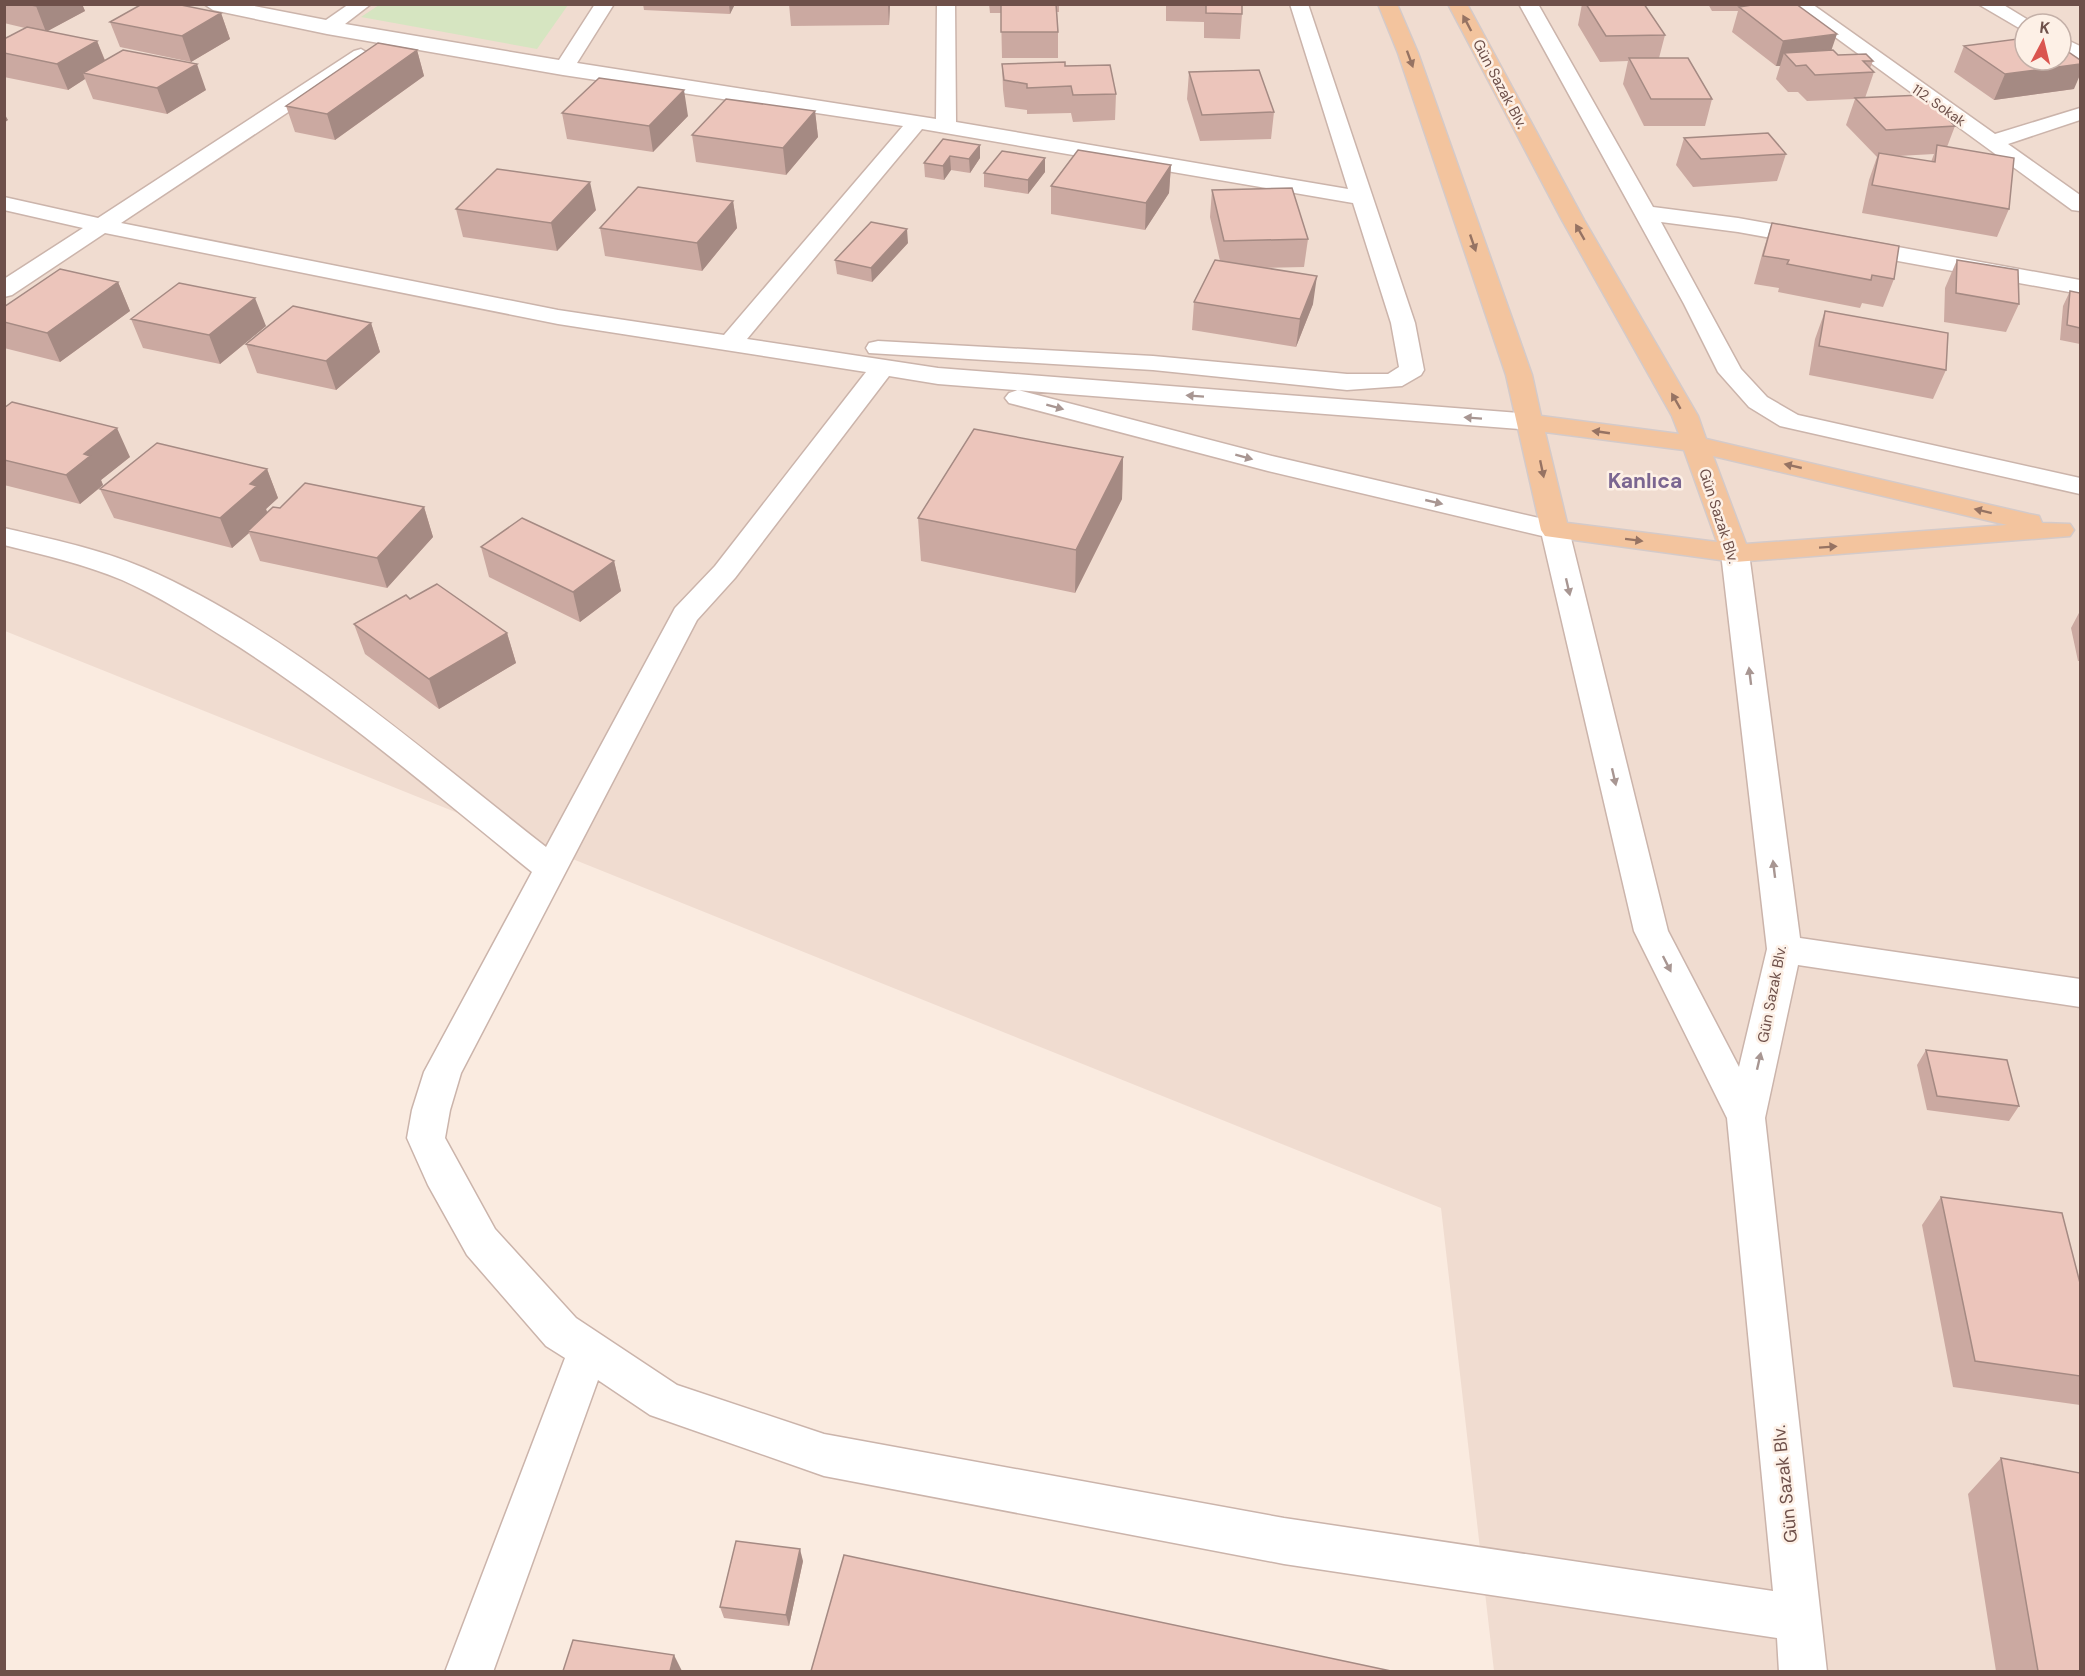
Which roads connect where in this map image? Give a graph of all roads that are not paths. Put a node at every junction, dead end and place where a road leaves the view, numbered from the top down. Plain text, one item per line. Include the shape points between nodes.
1 (213, 4) edge
2 (362, 4) edge
3 (605, 4) edge
4 (946, 4) edge
5 (1299, 4) edge
6 (1387, 4) edge
7 (1457, 4) edge
8 (1528, 4) edge
9 (1799, 4) edge
10 (1987, 4) edge
11 (2013, 17) edge
12 (327, 28) junction
13 (387, 38) junction
14 (563, 69) junction
15 (2080, 114) edge
16 (917, 122) junction
17 (946, 127) junction
18 (1991, 142) junction
19 (1362, 198) junction
20 (4, 203) edge
21 (2080, 205) edge
22 (1644, 213) junction
23 (103, 226) junction
24 (2080, 287) edge
25 (4, 290) edge
26 (694, 338) junction
27 (733, 340) junction
28 (882, 368) junction
29 (938, 376) junction
30 (1532, 422) junction
31 (1695, 444) junction
32 (2080, 486) edge
33 (1555, 530) junction
34 (2070, 533) edge
35 (4, 536) edge
36 (1735, 553) junction
37 (551, 869) junction
38 (1784, 949) junction
39 (2080, 993) edge
40 (1746, 1118) junction
41 (588, 1351) junction
42 (1798, 1618) junction
43 (470, 1671) edge
44 (1803, 1671) edge

1 - 12 street
2 - 12 street
3 - 14 street
4 - 17 street
5 - 19 street
6 -> 30 main road, Gün Sazak Blv. via 1408,53
31 -> 7 main road, Gün Sazak Blv. via 1685,416 1573,220
8 - 22 street
9 - 18 street, 112. Sokak
10 - 11 street
12 - 13 street
13 - 14 street
13 - 23 street
14 - 16 street
15 - 18 street
16 - 17 street
16 - 27 street
17 - 19 street
18 - 21 street, 112. Sokak
19 - 27 street via 1403,323 1412,370 1393,381 1347,382 1153,363
20 - 23 street
22 - 24 street via 1738,225
22 - 32 street via 1730,372 1758,402 1789,421
23 - 25 street
23 - 26 street via 558,317
26 - 27 street
26 - 28 street
28 - 29 street
28 - 37 street via 725,572 685,615
30 -> 29 street
29 -> 33 street via 1269,463
31 -> 30 main road
30 -> 33 main road, Gün Sazak Blv.
34 -> 31 main road
31 - 36 main road, Gün Sazak Blv.
33 -> 36 main road
33 -> 40 street, Gün Sazak Blv. via 1650,931
36 -> 34 main road
35 - 37 street via 77,555 147,581 290,665
38 -> 36 street, Gün Sazak Blv.
37 - 41 street via 443,1072 426,1138 481,1242 561,1332
38 - 39 street
40 -> 38 street, Gün Sazak Blv.
40 - 42 street, Gün Sazak Blv.
41 - 42 street via 665,1401 824,1455 1284,1541
41 - 43 street
42 - 44 street, Gün Sazak Blv.

